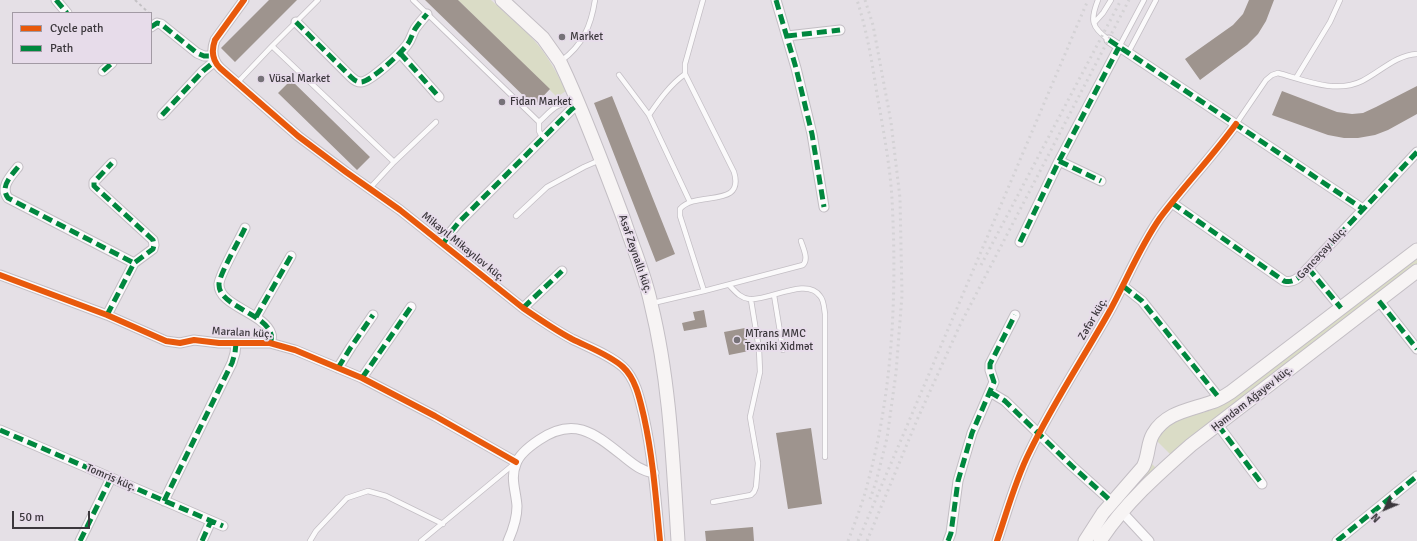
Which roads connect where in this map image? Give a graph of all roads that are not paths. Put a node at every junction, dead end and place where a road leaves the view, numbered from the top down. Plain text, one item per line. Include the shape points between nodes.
1 (56, 0) edge
2 (244, 0) edge
3 (318, 0) edge
4 (413, 0) edge
5 (502, 0) edge
6 (596, 0) edge
7 (703, 0) edge
8 (776, 0) edge
9 (1098, 0) edge
10 (1111, 0) edge
11 (1144, 0) edge
12 (1156, 0) edge
13 (1340, 0) edge
14 (66, 12) edge
15 (427, 14) junction
16 (296, 22) junction
17 (1094, 23) junction
18 (152, 26) edge
19 (840, 30) dead end
20 (787, 36) junction
21 (1109, 40) joint
22 (272, 46) junction
23 (1119, 47) junction
24 (1128, 52) junction
25 (400, 54) junction
26 (1417, 54) edge
27 (213, 59) junction
28 (560, 62) junction
29 (111, 64) edge
30 (103, 71) dead end
31 (685, 74) junction
32 (619, 75) dead end
33 (1296, 78) junction
34 (237, 83) junction
35 (439, 97) dead end
36 (578, 104) junction
37 (162, 115) dead end
38 (649, 115) junction
39 (436, 122) dead end
40 (539, 122) junction
41 (1236, 124) junction
42 (543, 139) junction
43 (1417, 152) edge
44 (600, 160) junction
45 (1059, 161) junction
46 (394, 162) junction
47 (112, 163) dead end
48 (18, 167) dead end
49 (1101, 181) dead end
50 (370, 188) junction
51 (690, 202) junction
52 (1172, 203) junction
53 (824, 207) dead end
54 (1363, 209) junction
55 (516, 216) dead end
56 (245, 228) dead end
57 (801, 241) dead end
58 (1020, 242) dead end
59 (443, 244) junction
60 (1417, 250) edge
61 (292, 256) dead end
62 (134, 263) junction
63 (1308, 268) junction
64 (562, 271) dead end
65 (1417, 271) edge
66 (0, 275) edge
67 (729, 285) junction
68 (1123, 286) junction
69 (704, 292) junction
70 (774, 295) junction
71 (751, 300) junction
72 (1379, 301) junction
73 (651, 303) junction
74 (411, 307) dead end
75 (523, 308) junction
76 (1341, 308) junction
77 (107, 315) junction
78 (373, 315) dead end
79 (1015, 315) dead end
80 (256, 317) junction
81 (236, 343) junction
82 (270, 343) junction
83 (1417, 349) edge
84 (783, 350) dead end
85 (338, 368) junction
86 (362, 378) junction
87 (990, 392) junction
88 (1220, 399) junction
89 (1218, 425) junction
90 (0, 430) edge
91 (1038, 435) junction
92 (825, 457) dead end
93 (516, 462) junction
94 (654, 474) junction
95 (1417, 476) edge
96 (111, 478) junction
97 (1262, 484) dead end
98 (164, 501) junction
99 (713, 502) dead end
100 (1112, 502) junction
101 (1122, 512) junction
102 (211, 521) junction
103 (442, 524) junction
104 (223, 526) dead end
105 (80, 541) edge
106 (202, 541) edge
107 (310, 541) edge
108 (421, 541) edge
109 (508, 541) edge
110 (660, 541) edge
111 (678, 541) edge
112 (948, 541) edge
113 (997, 541) edge
114 (1085, 541) edge
115 (1100, 541) edge
116 (1149, 541) edge
117 (1337, 541) edge

1 - 14 street
2 - 27 street via 215,40
3 - 16 lane
4 - 15 lane
5 - 28 street, Asəf Zeynallı küç. via 543,38
6 - 28 lane via 583,40
7 - 31 lane via 685,64
8 - 20 street
9 - 17 lane via 1092,17
10 - 17 lane
11 - 23 lane
12 - 24 lane
13 - 33 lane
15 - 25 street
15 - 40 lane
16 - 22 lane
16 - 25 street via 356,81 369,79
17 - 21 lane via 1096,29
18 - 27 street via 161,24 197,53
19 - 20 street
20 - 53 street via 812,134
21 - 23 street
22 - 34 lane
22 - 46 lane
23 - 24 street
23 - 45 street
24 - 41 street
25 - 35 street
26 - 33 lane via 1400,58 1361,81 1343,86
27 - 34 street, Mikayıl Mikayılov küç.
27 - 37 street
28 - 36 street, Asəf Zeynallı küç.
29 - 30 street
31 - 38 lane via 670,86
31 - 51 lane via 737,181 732,192 726,196
32 - 38 lane
33 - 41 lane via 1278,72 1272,74
34 - 50 street, Mikayıl Mikayılov küç. via 298,136
36 - 40 lane via 559,105
36 - 42 street
36 - 44 street, Asəf Zeynallı küç.
38 - 51 lane
39 - 46 lane
40 - 42 lane via 539,131
41 - 52 street, Zəfər küç.
41 - 54 street
42 - 59 street via 459,222
43 - 54 street, Gəncəçay küç.
44 - 55 lane via 547,187
44 - 73 street, Asəf Zeynallı küç. via 640,265
45 - 49 street
45 - 58 street
46 - 50 lane
47 - 62 street via 94,182 94,186 153,240 153,249
48 - 62 street via 3,185 2,190 8,198
50 - 59 street, Mikayıl Mikayılov küç.
51 - 69 lane via 680,209 680,216
52 - 63 street, Gəncəçay küç. via 1284,281 1295,281
52 - 68 street, Zəfər küç. via 1151,232
54 - 63 street, Gəncəçay küç.
56 - 80 street via 219,280 219,285 223,296 231,303
57 - 67 lane via 806,259 803,265
59 - 75 street, Mikayıl Mikayılov küç.
60 - 76 street
61 - 80 street
62 - 77 street
63 - 76 street
64 - 75 street
65 - 72 street, Həmdəm Ağayev küç.
66 - 77 street, Maralan küç.
67 - 69 lane
67 - 71 lane
68 - 88 street via 1142,301
68 - 91 street, Zəfər küç.
69 - 73 lane
70 - 71 lane
70 - 84 lane
70 - 92 lane via 801,288 809,289 815,291 823,303
71 - 99 lane via 760,372 750,417 758,463 756,487 751,495
72 - 83 street
72 - 89 street, Həmdəm Ağayev küç.
73 - 111 street, Asəf Zeynallı küç. via 671,430
74 - 86 street
75 - 94 street, Mikayıl Mikayılov küç. via 543,322 613,360 629,373 640,403
76 - 88 street
77 - 81 street, Maralan küç. via 172,343 194,340
78 - 85 street
79 - 87 street via 990,364 994,382
80 - 82 street via 271,334
81 - 82 street, Maralan küç.
81 - 98 street via 232,363
82 - 85 street, Maralan küç. via 295,350
85 - 86 street, Maralan küç.
86 - 93 street, Maralan küç.
87 - 91 street via 1005,401
87 - 112 street via 972,433 958,481
88 - 100 street via 1183,411 1166,420 1153,434 1143,466
89 - 97 street
89 - 101 street, Həmdəm Ağayev küç. via 1170,464
90 - 96 street, Tomris küç.
91 - 100 street
91 - 113 street, Zəfər küç. via 1018,478
93 - 94 street via 532,445 548,434 571,428 586,431 639,468
93 - 103 lane
93 - 109 street via 513,480 516,523
94 - 110 street, Mikayıl Mikayılov küç.
95 - 117 street
96 - 98 street, Tomris küç.
96 - 105 street
98 - 102 street, Tomris küç.
100 - 101 street
100 - 114 street
101 - 115 street, Həmdəm Ağayev küç.
101 - 116 street
102 - 104 street, Tomris küç.
102 - 106 street
103 - 107 lane via 386,496 368,491 347,498 316,530
103 - 108 lane

